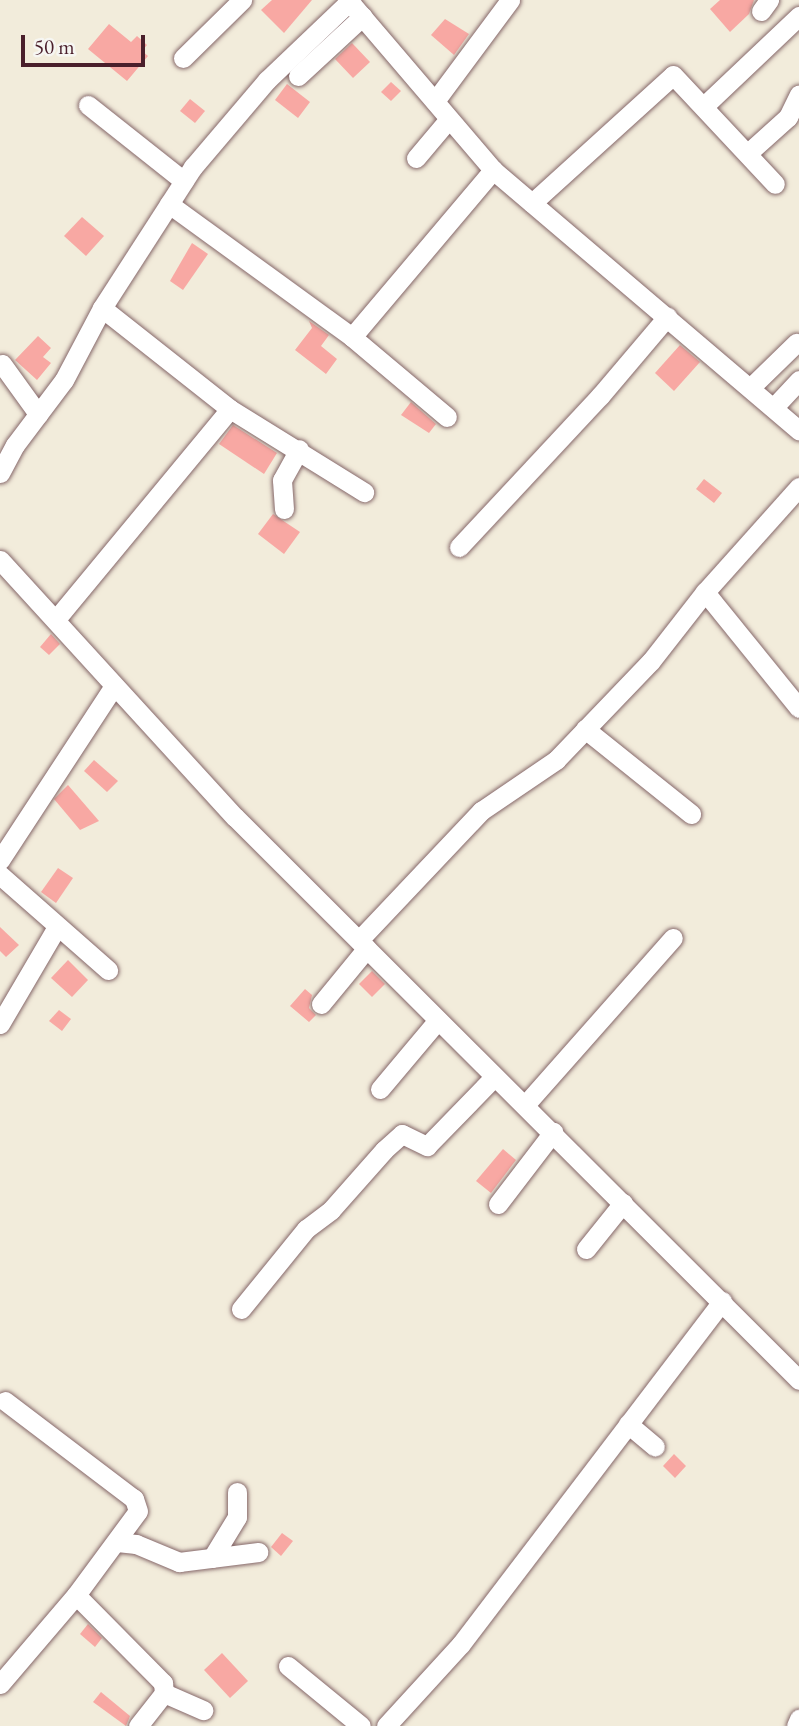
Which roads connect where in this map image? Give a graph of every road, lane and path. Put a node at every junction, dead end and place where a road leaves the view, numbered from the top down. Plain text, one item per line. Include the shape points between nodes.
1 (242, 0) edge
2 (510, 0) edge
3 (353, 5) edge
4 (799, 16) edge
5 (183, 58) dead end
6 (298, 76) dead end
7 (799, 94) edge
8 (435, 101) junction
9 (88, 105) dead end
10 (704, 106) junction
11 (448, 120) junction
12 (748, 153) junction
13 (416, 158) dead end
14 (493, 170) junction
15 (184, 181) junction
16 (775, 184) dead end
17 (532, 203) junction
18 (169, 204) junction
19 (102, 308) junction
20 (667, 317) junction
21 (352, 337) junction
22 (796, 343) dead end
23 (2, 364) dead end
24 (799, 380) edge
25 (752, 386) junction
26 (774, 407) junction
27 (230, 409) junction
28 (38, 414) junction
29 (447, 417) dead end
30 (797, 424) edge
31 (299, 449) junction
32 (0, 473) edge
33 (799, 487) edge
34 (364, 492) dead end
35 (284, 509) dead end
36 (459, 547) dead end
37 (0, 560) edge
38 (705, 592) junction
39 (57, 618) junction
40 (114, 687) junction
41 (799, 708) edge
42 (585, 729) junction
43 (691, 814) dead end
44 (5, 838) edge
45 (0, 860) edge
46 (0, 875) edge
47 (57, 927) junction
48 (673, 938) dead end
49 (363, 944) junction
50 (108, 971) dead end
51 (321, 1004) dead end
52 (439, 1020) junction
53 (0, 1024) edge
54 (494, 1077) junction
55 (380, 1089) dead end
56 (525, 1105) junction
57 (553, 1132) junction
58 (498, 1203) dead end
59 (624, 1203) junction
60 (586, 1249) dead end
61 (722, 1301) junction
62 (241, 1309) dead end
63 (799, 1380) edge
64 (5, 1401) dead end
65 (628, 1424) junction
66 (655, 1447) dead end
67 (237, 1492) dead end
68 (117, 1542) junction
69 (258, 1552) dead end
70 (212, 1558) junction
71 (76, 1595) junction
72 (288, 1666) dead end
73 (0, 1684) edge
74 (164, 1693) junction
75 (203, 1710) dead end
76 (799, 1719) edge
77 (138, 1726) edge
78 (360, 1726) edge
79 (386, 1726) edge
80 (796, 1726) edge

1 - 5 street
2 - 8 street
3 - 6 street
3 - 8 street
3 - 15 street via 267,80
4 - 10 street
7 - 12 street via 788,117
8 - 11 street
9 - 15 street
10 - 12 street
10 - 17 street via 680,80 670,76
11 - 13 street
11 - 14 street
12 - 16 street
14 - 17 street
14 - 21 street
15 - 18 street
17 - 20 street
18 - 19 street
18 - 21 street
19 - 27 street
19 - 28 street via 64,380
20 - 25 street
20 - 36 street
21 - 29 street
22 - 25 street
23 - 28 street
24 - 26 street
25 - 26 street
26 - 30 street
27 - 31 street
27 - 39 street
28 - 32 street
31 - 34 street
31 - 35 street via 282,480 279,492
33 - 38 street
37 - 39 street
38 - 41 street
38 - 42 street via 651,661
39 - 40 street
40 - 44 street
40 - 49 street via 235,817
42 - 43 street
42 - 49 street via 556,760 481,811
44 - 45 street
46 - 47 street
47 - 50 street
47 - 53 street
48 - 56 street
49 - 51 street
49 - 52 street
52 - 54 street
52 - 55 street
54 - 56 street
54 - 62 street via 427,1146 402,1134 384,1150 331,1210 306,1229
56 - 57 street
57 - 58 street
57 - 59 street
59 - 60 street
59 - 61 street
61 - 63 street
61 - 65 street
64 - 68 street via 134,1499 138,1511
65 - 66 street
65 - 79 street via 461,1644
67 - 70 street via 237,1517
68 - 70 street via 136,1544 179,1562
68 - 71 street
69 - 70 street
71 - 73 street
71 - 74 street via 156,1674
72 - 78 street
74 - 75 street
74 - 77 street
76 - 80 street

